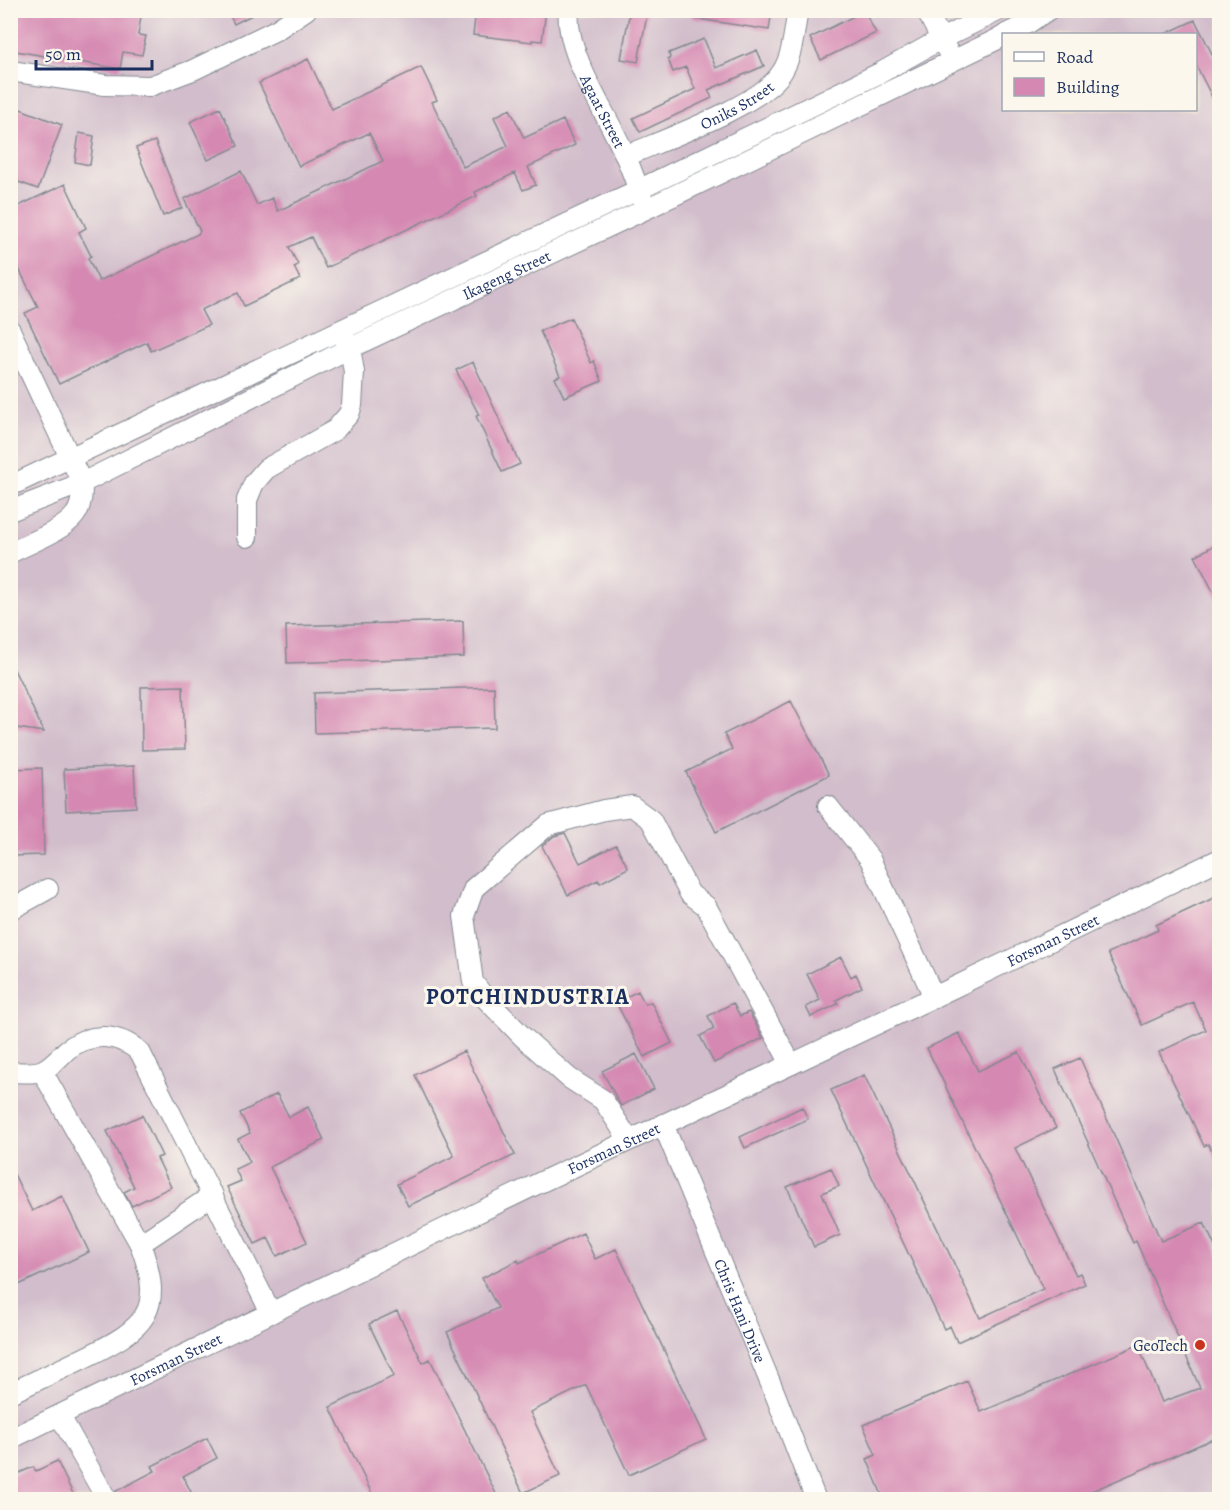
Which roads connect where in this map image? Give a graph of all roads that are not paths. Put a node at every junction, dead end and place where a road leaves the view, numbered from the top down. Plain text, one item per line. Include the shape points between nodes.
1 (306, 10) edge
2 (569, 10) edge
3 (798, 10) edge
4 (926, 10) edge
5 (1000, 10) edge
6 (1048, 10) edge
7 (1009, 33) edge
8 (1002, 36) edge
9 (941, 39) junction
10 (952, 61) junction
11 (10, 71) edge
12 (626, 156) junction
13 (638, 190) junction
14 (646, 209) junction
15 (10, 330) edge
16 (340, 330) junction
17 (350, 348) junction
18 (263, 367) junction
19 (273, 387) junction
20 (70, 458) junction
21 (82, 483) junction
22 (10, 486) edge
23 (10, 511) edge
24 (247, 537) dead end
25 (10, 553) edge
26 (828, 806) dead end
27 (1220, 859) edge
28 (48, 889) dead end
29 (10, 910) edge
30 (934, 997) junction
31 (791, 1064) junction
32 (42, 1071) junction
33 (10, 1072) edge
34 (663, 1124) junction
35 (629, 1140) junction
36 (213, 1195) junction
37 (140, 1244) junction
38 (271, 1313) junction
39 (10, 1393) edge
40 (60, 1416) junction
41 (10, 1439) edge
42 (107, 1500) edge
43 (816, 1500) edge

1 - 11 street via 276,30 150,86 105,85
2 - 12 street, Agaat Street via 574,50
3 - 12 street, Oniks Street via 788,60 773,83 740,106
4 - 9 street
5 - 9 street, Ikageng Street
6 - 7 street, Ikageng Street
8 - 10 street, Ikageng Street
9 - 10 street
9 - 13 street, Ikageng Street via 882,72
10 - 14 street, Ikageng Street
12 - 13 street, Agaat Street
13 - 14 street, Agaat Street
13 - 16 street, Ikageng Street
14 - 17 street, Ikageng Street
15 - 20 street
16 - 17 street
16 - 18 street, Ikageng Street
17 - 19 street, Ikageng Street
17 - 24 street via 354,379 349,414 336,430 266,469 254,483 247,500
18 - 19 street
18 - 20 street, Ikageng Street
19 - 21 street, Ikageng Street
20 - 21 street
20 - 22 street, Ikageng Street
21 - 23 street, Ikageng Street
21 - 25 street via 75,516
26 - 30 street via 870,859
27 - 30 street, Forsman Street
28 - 29 street
30 - 31 street, Forsman Street
31 - 34 street, Forsman Street
31 - 35 street via 706,906 690,894 651,820 632,806 548,825 474,888 464,916 473,982 523,1037 603,1100
32 - 33 street
32 - 36 street via 80,1041 102,1037 129,1043 146,1061
32 - 37 street
34 - 35 street, Forsman Street
34 - 43 street, Chris Hani Drive
35 - 38 street, Forsman Street
36 - 37 street
36 - 38 street
37 - 39 street via 152,1291 144,1317 134,1329 117,1342
38 - 40 street, Forsman Street
40 - 41 street, Forsman Street
40 - 42 street

